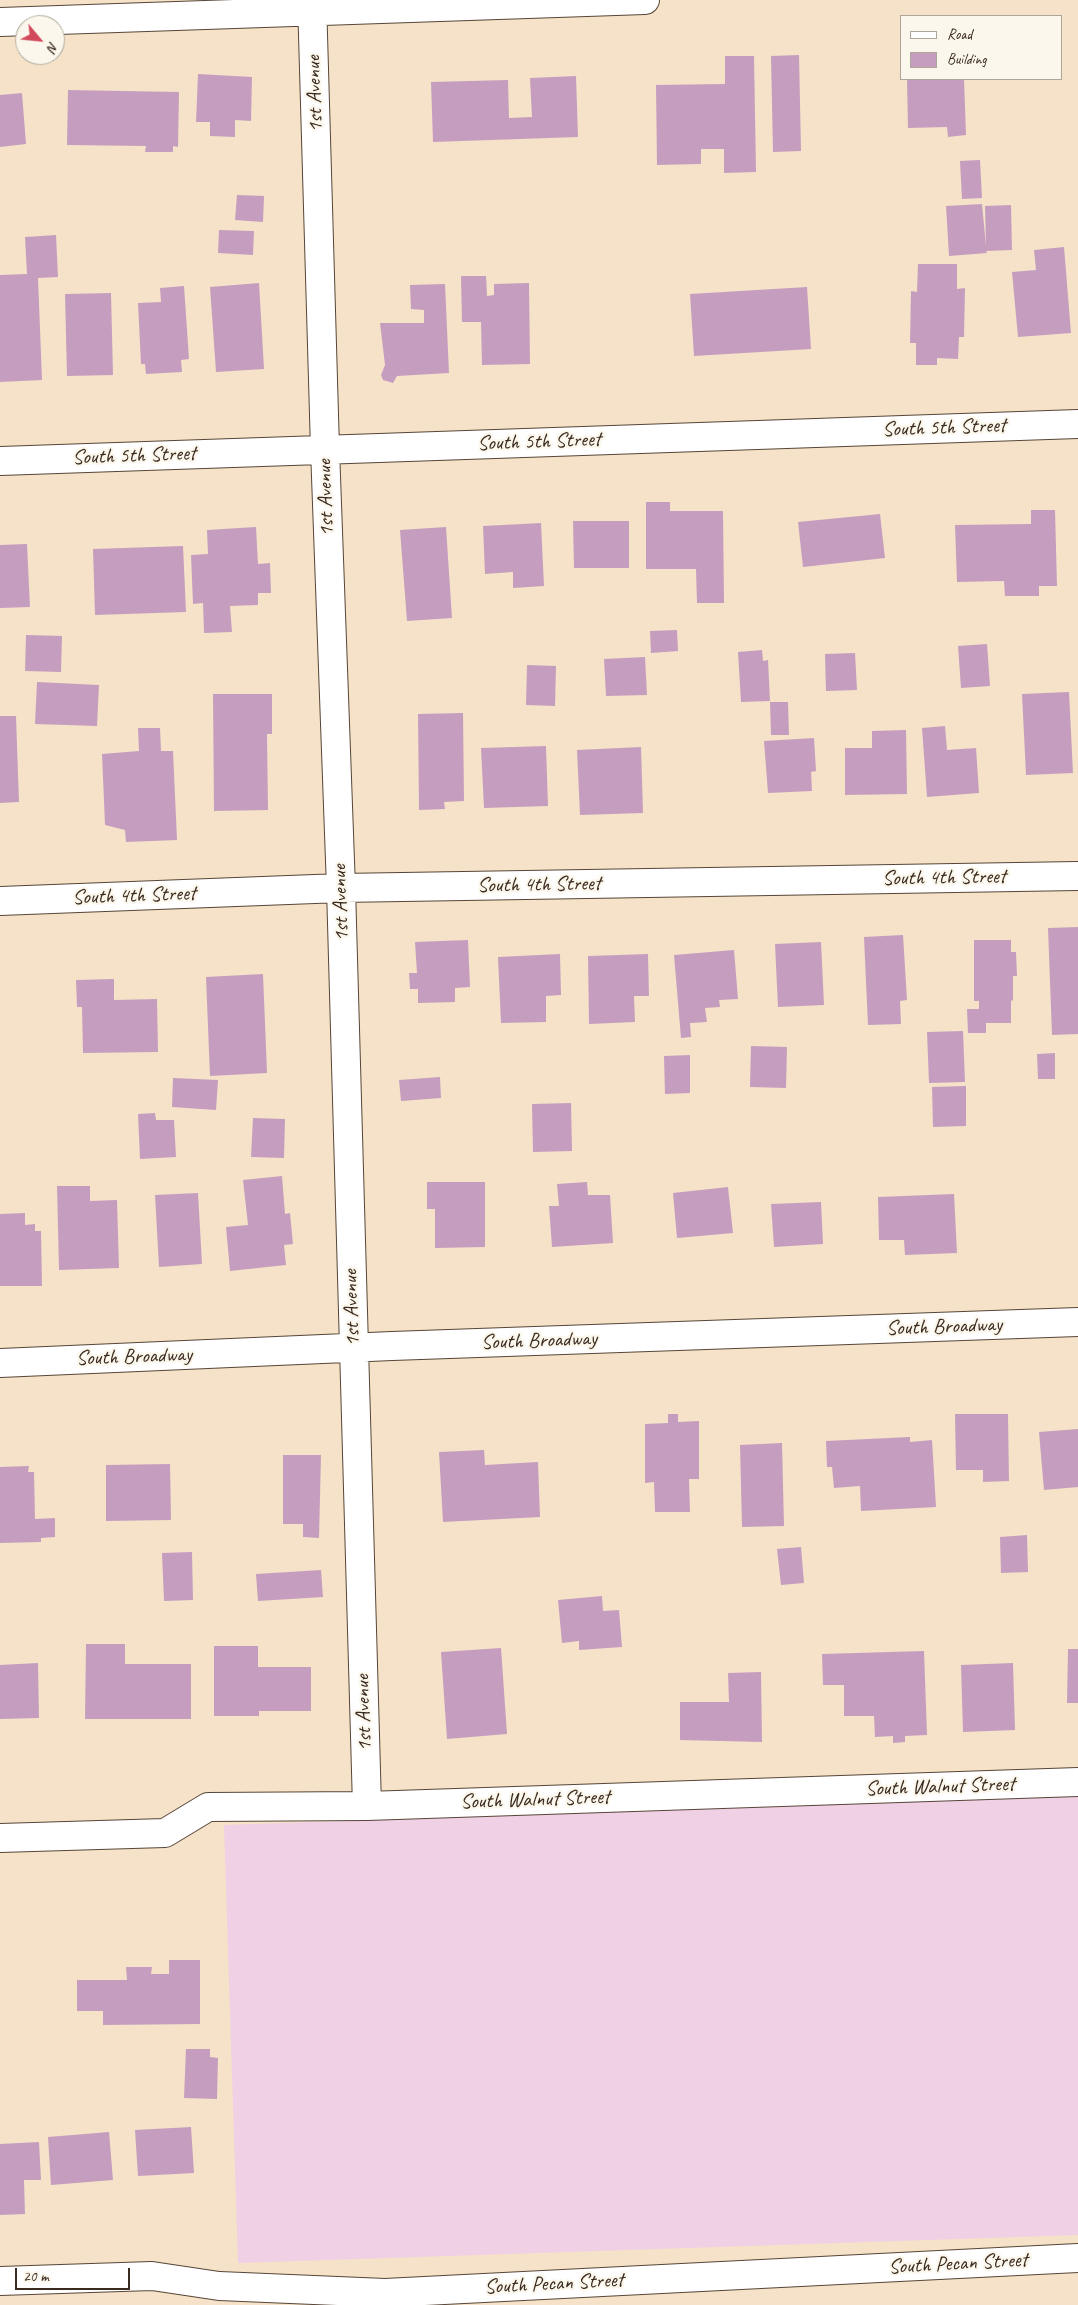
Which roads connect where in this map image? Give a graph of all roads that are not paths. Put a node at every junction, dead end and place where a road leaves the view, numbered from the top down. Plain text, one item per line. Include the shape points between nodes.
1 (645, 0) edge
2 (312, 5) edge
3 (0, 22) edge
4 (1078, 424) edge
5 (324, 449) junction
6 (0, 461) edge
7 (1078, 876) edge
8 (341, 888) junction
9 (0, 901) edge
10 (1078, 1322) edge
11 (354, 1348) junction
12 (0, 1363) edge
13 (1078, 1782) edge
14 (367, 1806) junction
15 (0, 1838) edge
16 (1078, 2258) edge
17 (0, 2281) edge
18 (386, 2299) edge

1 - 2 street
2 - 3 street
2 - 5 street, 1st Avenue
4 - 5 street, South 5th Street
5 - 6 street, South 5th Street
5 - 8 street, 1st Avenue
7 - 8 street, South 4th Street
8 - 9 street, South 4th Street
8 - 11 street, 1st Avenue
10 - 11 street, South Broadway
11 - 12 street, South Broadway
11 - 14 street, 1st Avenue
13 - 14 street, South Walnut Street
14 - 15 street, South Walnut Street via 208,1807 166,1833
16 - 18 street, South Pecan Street
17 - 18 street, South Pecan Street via 152,2276 219,2286

